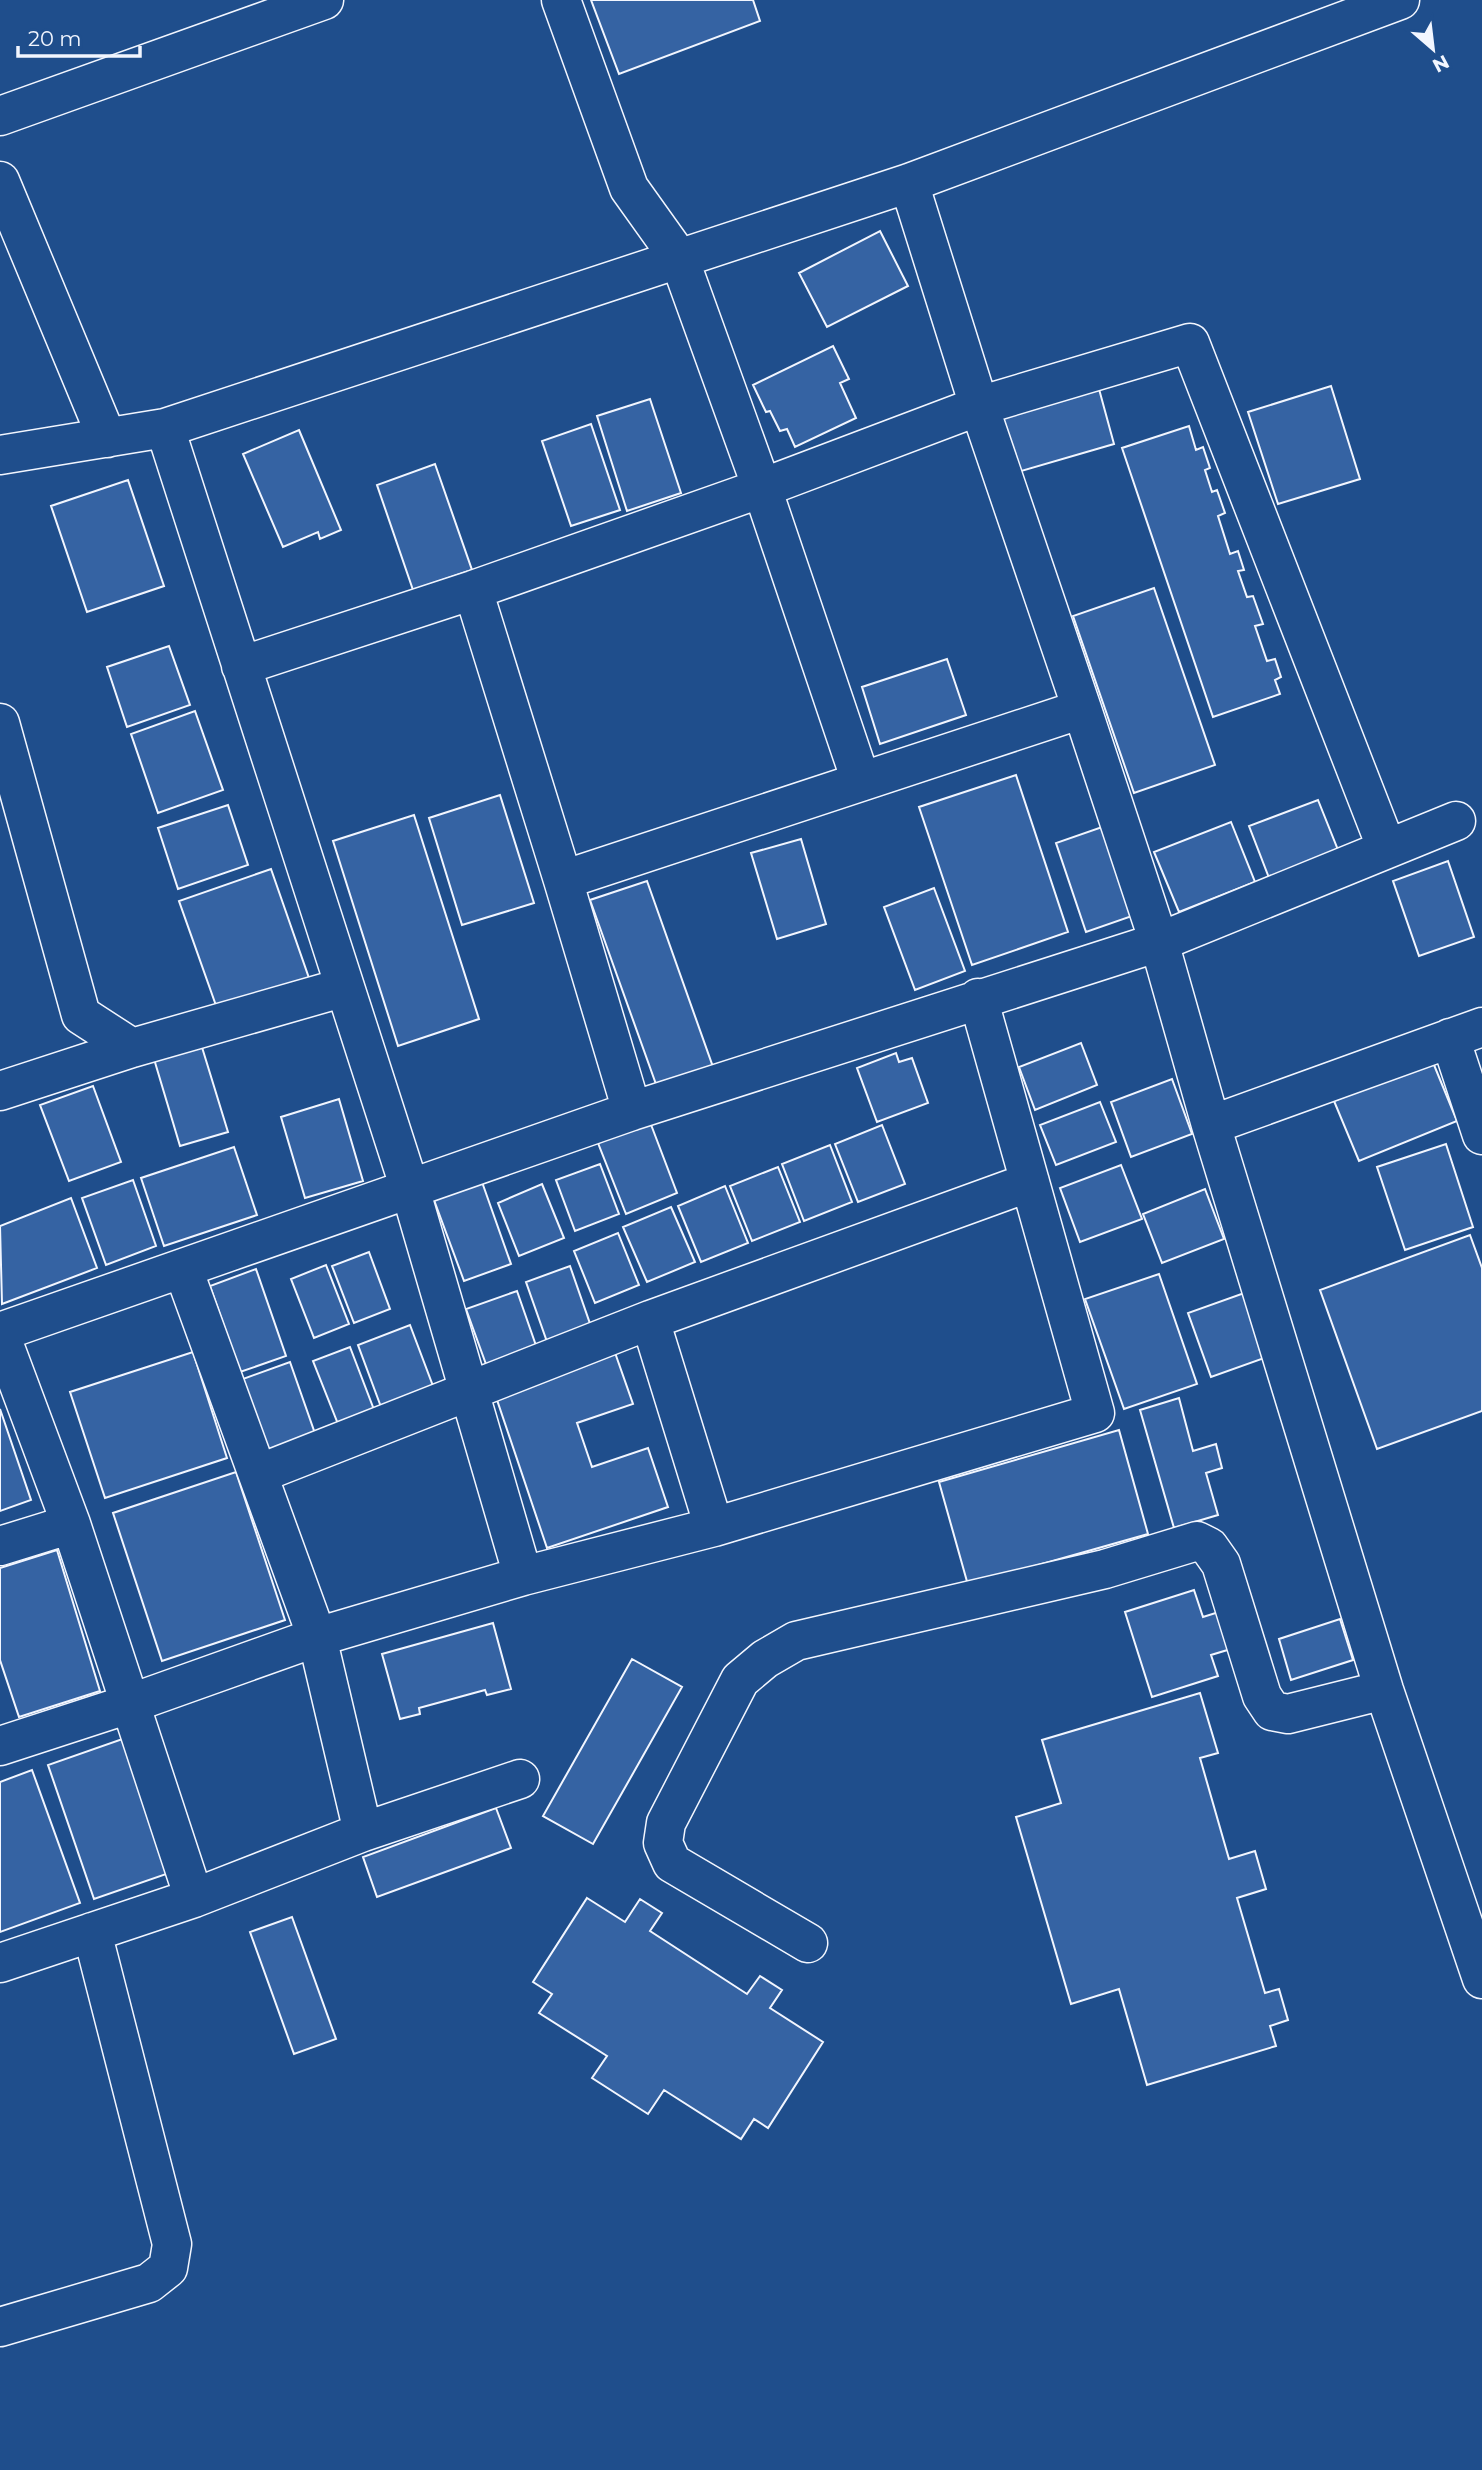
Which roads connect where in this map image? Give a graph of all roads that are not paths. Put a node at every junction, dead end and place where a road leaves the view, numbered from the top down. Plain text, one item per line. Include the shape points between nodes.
1 (324, 0) edge
2 (561, 0) edge
3 (1400, 0) edge
4 (256, 12) edge
5 (0, 116) edge
6 (0, 181) edge
7 (909, 183) junction
8 (679, 258) junction
9 (979, 406) junction
10 (165, 428) junction
11 (107, 438) junction
12 (0, 455) edge
13 (762, 488) junction
14 (473, 590) junction
15 (241, 666) junction
16 (1082, 709) junction
17 (0, 723) edge
18 (860, 781) junction
19 (1457, 821) dead end
20 (14, 835) edge
21 (1387, 849) junction
22 (563, 880) junction
23 (1159, 942) junction
24 (345, 987) junction
25 (978, 998) junction
26 (1466, 1032) edge
27 (132, 1048) junction
28 (0, 1091) edge
29 (632, 1111) junction
30 (1211, 1125) junction
31 (1482, 1135) edge
32 (1030, 1182) junction
33 (410, 1189) junction
34 (183, 1269) junction
35 (650, 1320) junction
36 (0, 1333) edge
37 (470, 1391) junction
38 (258, 1474) junction
39 (71, 1524) junction
40 (714, 1527) junction
41 (0, 1546) edge
42 (523, 1576) junction
43 (317, 1637) junction
44 (1384, 1690) junction
45 (129, 1704) junction
46 (0, 1746) edge
47 (520, 1779) dead end
48 (363, 1832) junction
49 (194, 1898) junction
50 (92, 1932) junction
51 (808, 1942) dead end
52 (0, 1963) edge
53 (1482, 1979) edge
54 (0, 2327) edge

1 - 4 street
2 - 8 street via 629,188
3 - 7 street
4 - 5 street
6 - 11 street
7 - 8 street
7 - 9 street
8 - 10 street
8 - 13 street
9 - 13 street
9 - 16 street
9 - 21 street via 1189,342
10 - 11 street
10 - 15 street
11 - 12 street
13 - 14 street
13 - 18 street
14 - 15 street
14 - 22 street
15 - 24 street
16 - 18 street
16 - 23 street
17 - 20 street
18 - 22 street
19 - 21 street
20 - 27 street via 81,1015
21 - 23 street
22 - 29 street
23 - 25 street
23 - 30 street
24 - 27 street
24 - 33 street
25 - 29 street
25 - 32 street
26 - 30 street
26 - 31 street
27 - 28 street
29 - 33 street
30 - 44 street
32 - 35 street
32 - 40 street via 1096,1413
33 - 34 street
33 - 37 street
34 - 36 street
34 - 38 street
35 - 37 street
35 - 40 street
36 - 39 street
37 - 38 street
37 - 42 street
38 - 43 street
39 - 41 street
39 - 45 street
40 - 42 street
42 - 43 street
43 - 45 street
43 - 48 street
44 - 51 street via 1288,1714 1272,1711 1262,1696 1221,1564 1209,1547 1197,1541 1105,1569 796,1641 740,1680 666,1823 663,1843 672,1863
44 - 53 street
45 - 46 street
45 - 49 street
47 - 48 street
48 - 49 street
49 - 50 street
50 - 52 street
50 - 54 street via 172,2244 168,2268 149,2283

